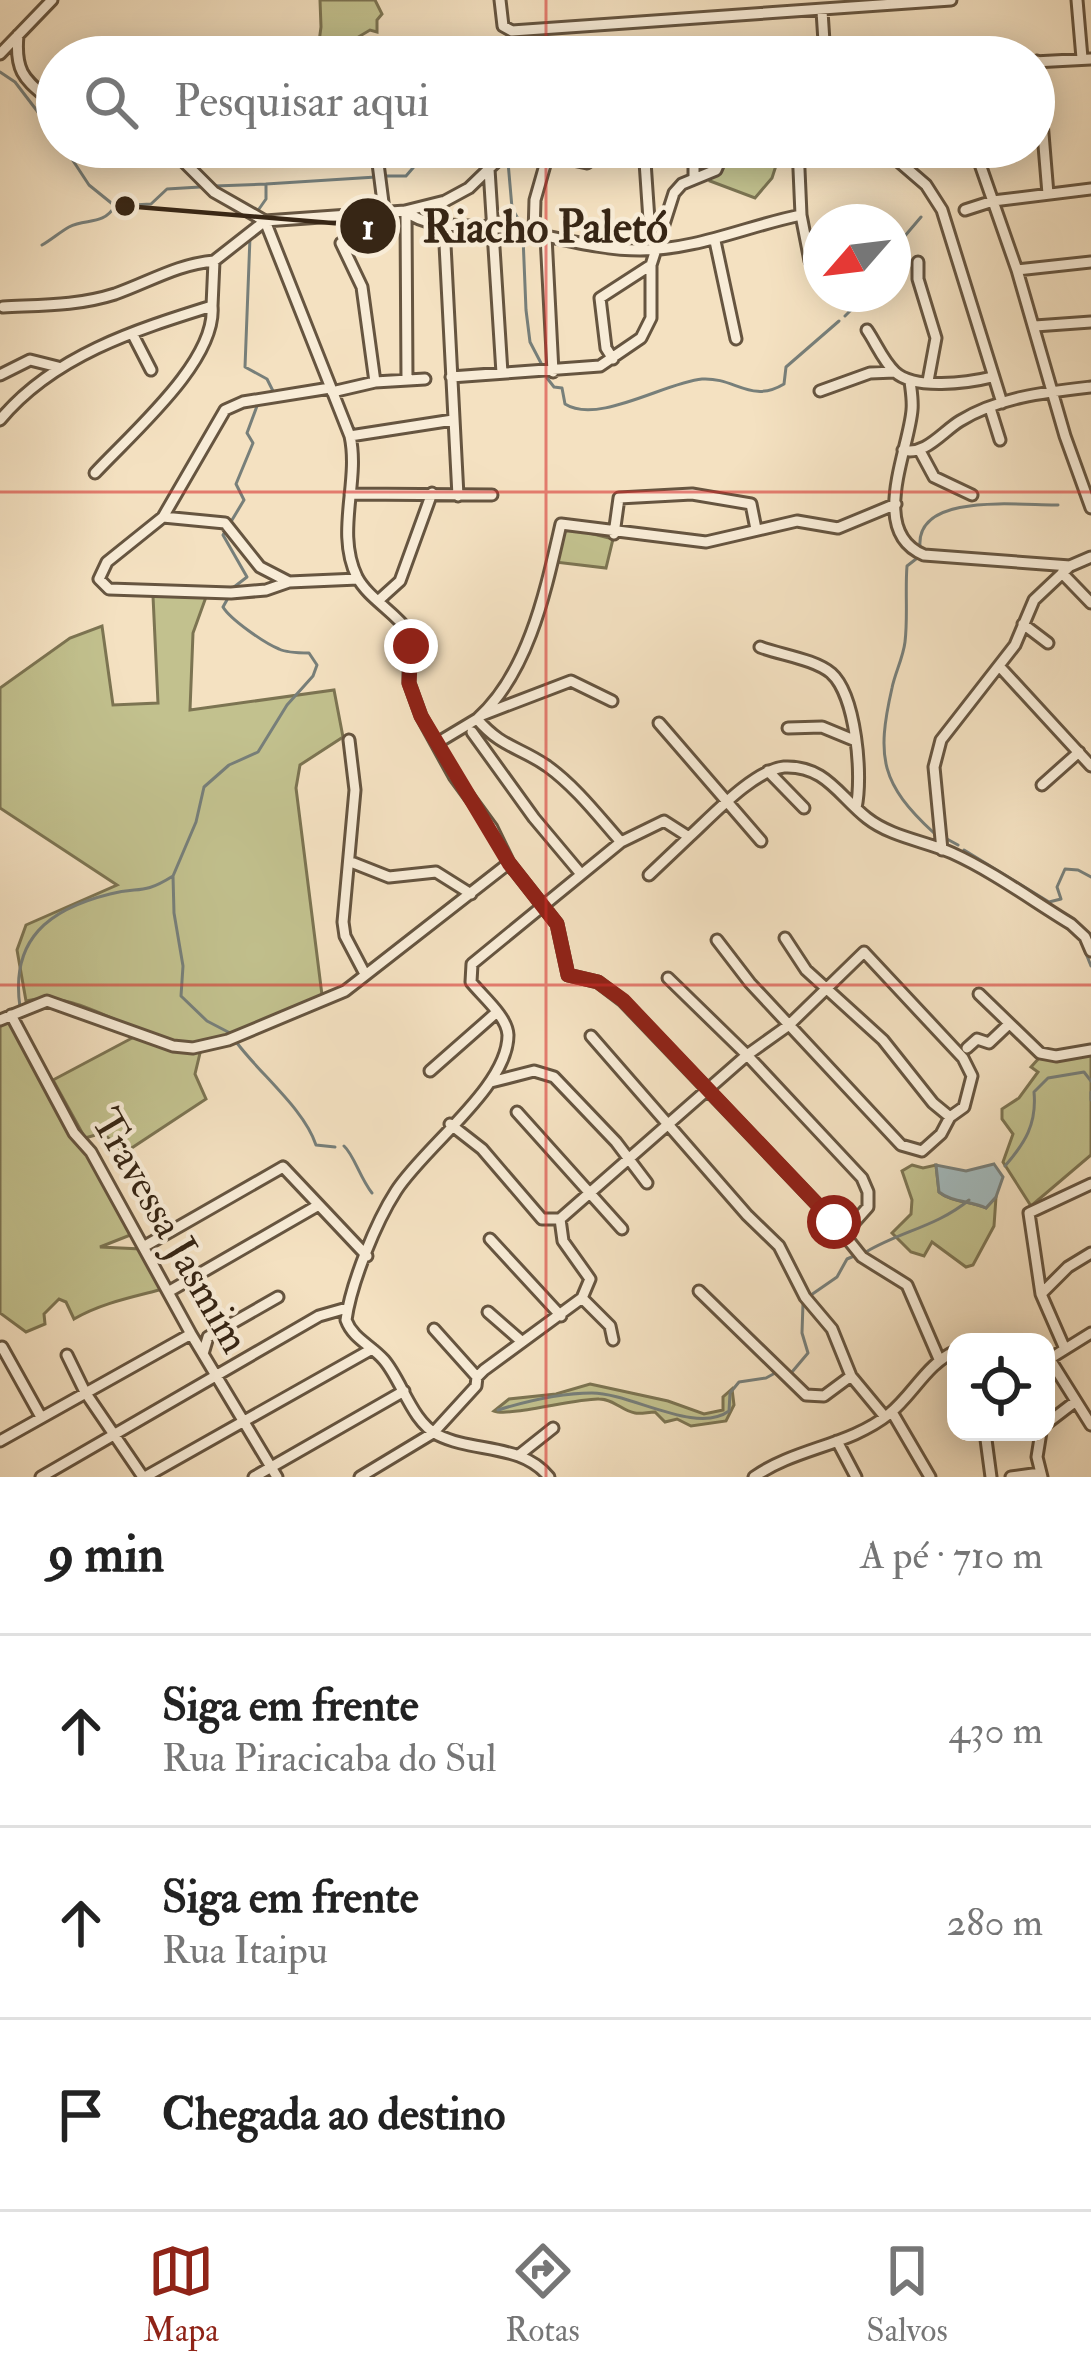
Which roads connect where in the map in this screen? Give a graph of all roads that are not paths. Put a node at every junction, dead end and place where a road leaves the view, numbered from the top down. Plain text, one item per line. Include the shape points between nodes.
1 (52, 0) edge
2 (500, 0) edge
3 (950, 0) edge
4 (1077, 0) edge
5 (783, 6) edge
6 (828, 7) edge
7 (18, 35) junction
8 (0, 55) edge
9 (1087, 58) edge
10 (1055, 60) edge
11 (36, 89) edge
12 (190, 168) edge
13 (379, 168) edge
14 (544, 168) edge
15 (645, 168) edge
16 (694, 168) edge
17 (717, 168) edge
18 (799, 168) edge
19 (906, 168) edge
20 (981, 168) edge
21 (1045, 168) edge
22 (489, 169) joint
23 (694, 178) junction
24 (1091, 189) edge
25 (1048, 194) junction
26 (993, 201) junction
27 (384, 210) junction
28 (965, 210) dead end
29 (405, 212) junction
30 (801, 215) junction
31 (265, 221) junction
32 (803, 225) edge
33 (444, 226) junction
34 (492, 227) junction
35 (534, 234) junction
36 (546, 236) junction
37 (715, 241) junction
38 (340, 243) dead end
39 (655, 249) junction
40 (214, 261) junction
41 (918, 262) dead end
42 (1091, 262) edge
43 (651, 265) junction
44 (1018, 270) junction
45 (212, 306) junction
46 (3, 307) edge
47 (1091, 322) edge
48 (1035, 326) junction
49 (867, 330) dead end
50 (132, 333) junction
51 (736, 339) dead end
52 (613, 359) junction
53 (58, 367) junction
54 (151, 370) dead end
55 (553, 372) junction
56 (895, 372) junction
57 (502, 373) junction
58 (0, 375) edge
59 (451, 376) junction
60 (992, 377) junction
61 (425, 379) dead end
62 (406, 380) junction
63 (910, 380) junction
64 (928, 380) junction
65 (375, 382) junction
66 (1091, 387) edge
67 (331, 390) junction
68 (820, 391) dead end
69 (1053, 391) junction
70 (1002, 404) junction
71 (990, 408) junction
72 (0, 420) edge
73 (453, 420) junction
74 (350, 436) junction
75 (1000, 440) dead end
76 (903, 450) junction
77 (920, 451) junction
78 (95, 473) dead end
79 (433, 493) junction
80 (350, 494) junction
81 (492, 495) dead end
82 (972, 495) dead end
83 (458, 496) junction
84 (896, 504) junction
85 (1091, 508) edge
86 (163, 518) junction
87 (756, 530) junction
88 (614, 534) junction
89 (1091, 557) edge
90 (1066, 570) junction
91 (358, 579) junction
92 (289, 582) junction
93 (379, 600) junction
94 (1091, 602) edge
95 (1023, 623) junction
96 (1048, 643) dead end
97 (760, 647) dead end
98 (1000, 667) junction
99 (612, 701) dead end
100 (479, 717) junction
101 (659, 723) dead end
102 (788, 728) dead end
103 (472, 732) dead end
104 (349, 740) dead end
105 (856, 741) junction
106 (437, 743) junction
107 (1079, 752) junction
108 (1091, 766) edge
109 (768, 771) junction
110 (1042, 785) dead end
111 (728, 802) junction
112 (804, 808) dead end
113 (856, 808) junction
114 (688, 837) junction
115 (760, 841) dead end
116 (621, 842) junction
117 (942, 850) junction
118 (351, 862) junction
119 (509, 863) junction
120 (581, 874) junction
121 (650, 875) dead end
122 (471, 894) junction
123 (541, 906) junction
124 (784, 938) dead end
125 (717, 940) dead end
126 (1091, 951) edge
127 (365, 974) junction
128 (668, 978) dead end
129 (826, 991) junction
130 (979, 994) dead end
131 (496, 1012) junction
132 (6, 1018) edge
133 (789, 1024) junction
134 (1009, 1024) junction
135 (591, 1036) dead end
136 (967, 1048) dead end
137 (1091, 1050) edge
138 (747, 1054) junction
139 (430, 1071) dead end
140 (491, 1082) junction
141 (709, 1089) junction
142 (517, 1112) dead end
143 (950, 1117) junction
144 (668, 1123) junction
145 (450, 1124) junction
146 (630, 1159) junction
147 (647, 1183) dead end
148 (1091, 1184) edge
149 (591, 1194) junction
150 (317, 1206) junction
151 (560, 1219) junction
152 (622, 1229) dead end
153 (844, 1234) junction
154 (490, 1239) dead end
155 (145, 1246) junction
156 (1091, 1253) edge
157 (367, 1256) junction
158 (168, 1292) junction
159 (699, 1292) dead end
160 (1041, 1294) junction
161 (278, 1297) dead end
162 (582, 1298) junction
163 (347, 1308) junction
164 (488, 1312) dead end
165 (561, 1316) junction
166 (434, 1330) dead end
167 (1091, 1333) edge
168 (190, 1334) junction
169 (520, 1340) junction
170 (613, 1340) dead end
171 (2, 1347) edge
172 (1065, 1348) junction
173 (372, 1349) junction
174 (68, 1354) dead end
175 (203, 1354) junction
176 (1055, 1354) edge
177 (947, 1356) edge
178 (939, 1359) junction
179 (1055, 1370) edge
180 (851, 1376) junction
181 (217, 1377) junction
182 (477, 1377) junction
183 (404, 1391) junction
184 (86, 1392) junction
185 (1076, 1401) junction
186 (888, 1414) junction
187 (1055, 1417) edge
188 (41, 1418) junction
189 (243, 1423) junction
190 (1091, 1425) edge
191 (553, 1427) dead end
192 (433, 1433) junction
193 (114, 1435) junction
194 (0, 1441) edge
195 (837, 1441) junction
196 (986, 1441) edge
197 (1040, 1441) edge
198 (519, 1455) junction
199 (274, 1472) edge
200 (1041, 1475) edge
201 (41, 1477) edge
202 (144, 1477) edge
203 (254, 1477) edge
204 (361, 1477) edge
205 (549, 1477) edge
206 (754, 1477) edge
207 (856, 1477) edge
208 (929, 1477) edge
209 (991, 1477) edge
210 (1011, 1477) edge

1 - 7 street
2 - 5 street via 502,26 512,31
3 - 6 street
4 - 9 street
5 - 6 street
7 - 8 street
7 - 11 street via 23,78
9 - 10 street
12 - 31 street
13 - 27 street
14 - 35 street
15 - 39 street
16 - 23 street
17 - 23 street
18 - 30 street
19 - 60 street via 943,210
20 - 26 street
21 - 25 street
22 - 29 street via 460,195
22 - 34 street
23 - 39 street via 674,193
24 - 25 street
25 - 26 street
26 - 28 street
26 - 44 street
27 - 29 street
27 - 31 street
29 - 33 street
29 - 62 street
30 - 32 street
30 - 37 street
31 - 40 street
31 - 67 street
33 - 34 street
33 - 59 street
34 - 35 street
34 - 57 street
35 - 36 street
36 - 39 street
36 - 55 street
37 - 39 street
37 - 51 street
38 - 65 street via 362,287
39 - 43 street
40 - 45 street
40 - 46 street via 68,306
41 - 64 street via 935,338
42 - 44 street
43 - 52 street via 648,329
43 - 52 street via 600,298
44 - 48 street
45 - 50 street
45 - 78 street via 198,355
47 - 48 street
48 - 69 street
49 - 56 street
50 - 53 street
50 - 54 street
52 - 55 street
53 - 58 street via 31,360
53 - 72 street
55 - 57 street
56 - 63 street
56 - 68 street
57 - 59 street
59 - 73 street
60 - 64 street via 956,385
60 - 70 street
61 - 62 street
62 - 65 street
63 - 64 street
63 - 76 street
65 - 67 street
66 - 69 street
67 - 74 street
67 - 86 street via 230,406
69 - 70 street
69 - 85 street
70 - 71 street
71 - 75 street
71 - 77 street
73 - 74 street
73 - 83 street
74 - 80 street
76 - 77 street
76 - 84 street
77 - 82 street via 934,477
79 - 80 street
79 - 83 street
79 - 93 street via 401,578
80 - 91 street
81 - 83 street
84 - 87 street via 838,528 797,521
84 - 90 street via 903,538 919,554
86 - 92 street via 225,523 260,568
86 - 92 street via 107,562 103,586 231,593
87 - 88 street via 706,542
87 - 88 street via 752,504 684,494 619,499
88 - 100 street via 561,524 530,637
89 - 90 street
90 - 94 street
90 - 95 street via 1028,607
91 - 92 street
91 - 93 street
93 - 106 street via 409,632 412,698
95 - 96 street
95 - 98 street
97 - 105 street via 830,672 847,695
98 - 107 street
98 - 117 street via 936,752
99 - 100 street via 571,680
100 - 106 street
100 - 116 street via 501,744 566,781
101 - 111 street
102 - 105 street via 822,727
103 - 120 street
104 - 118 street
105 - 113 street
106 - 119 street
107 - 108 street
107 - 110 street
109 - 111 street
109 - 112 street
109 - 113 street via 820,774
111 - 114 street
111 - 115 street
113 - 117 street
114 - 116 street via 664,821
114 - 121 street
116 - 120 street
117 - 126 street via 1072,924
118 - 122 street via 389,877 436,872
118 - 127 street via 344,928
119 - 122 street
119 - 123 street
120 - 123 street
122 - 127 street
123 - 131 street via 470,968 471,982
123 - 141 street via 560,932 570,977 613,992
124 - 129 street
125 - 133 street
127 - 132 street via 345,991 204,1047 173,1046 54,1002
128 - 138 street
129 - 133 street
129 - 143 street via 883,1040
129 - 143 street via 865,952 970,1070 967,1101
130 - 134 street
131 - 139 street
131 - 140 street via 508,1039
132 - 155 street, Travessa Jasmim
133 - 138 street
133 - 143 street via 908,1150 929,1146
134 - 136 street via 989,1043 977,1039
134 - 137 street via 1045,1056
135 - 144 street
138 - 141 street
138 - 153 street via 865,1184 868,1207
140 - 145 street
140 - 146 street via 526,1072 554,1077
141 - 144 street
141 - 153 street
142 - 149 street
144 - 146 street
144 - 180 street via 779,1246 832,1328
145 - 151 street via 542,1219
145 - 157 street via 396,1191
146 - 147 street
146 - 149 street
148 - 160 street via 1029,1213
149 - 151 street
149 - 152 street
150 - 155 street via 283,1167
150 - 157 street
150 - 158 street
151 - 162 street via 563,1240 590,1279
153 - 178 street via 907,1285
154 - 165 street
155 - 158 street, Travessa Jasmim
156 - 160 street
157 - 163 street
158 - 168 street, Travessa Jasmim
159 - 180 street via 806,1395 824,1396
160 - 172 street
161 - 175 street via 208,1337
162 - 165 street
162 - 170 street
163 - 173 street via 347,1324
163 - 181 street via 319,1316
164 - 169 street
165 - 169 street
166 - 182 street
167 - 172 street
168 - 175 street, Travessa Jasmim
168 - 184 street
169 - 182 street
171 - 188 street
172 - 176 street
173 - 183 street
173 - 189 street
174 - 184 street
175 - 181 street, Travessa Jasmim
177 - 178 street
178 - 186 street
179 - 185 street
180 - 186 street
181 - 189 street, Travessa Jasmim
181 - 193 street
182 - 192 street
183 - 192 street
183 - 199 street
184 - 188 street
184 - 193 street
185 - 187 street
185 - 190 street
186 - 195 street
186 - 208 street
188 - 194 street
189 - 199 street, Travessa Jasmim
189 - 202 street
191 - 198 street
192 - 198 street
192 - 204 street
193 - 201 street
193 - 202 street
195 - 206 street
195 - 207 street
196 - 209 street
197 - 200 street
198 - 205 street
199 - 203 street
200 - 210 street

